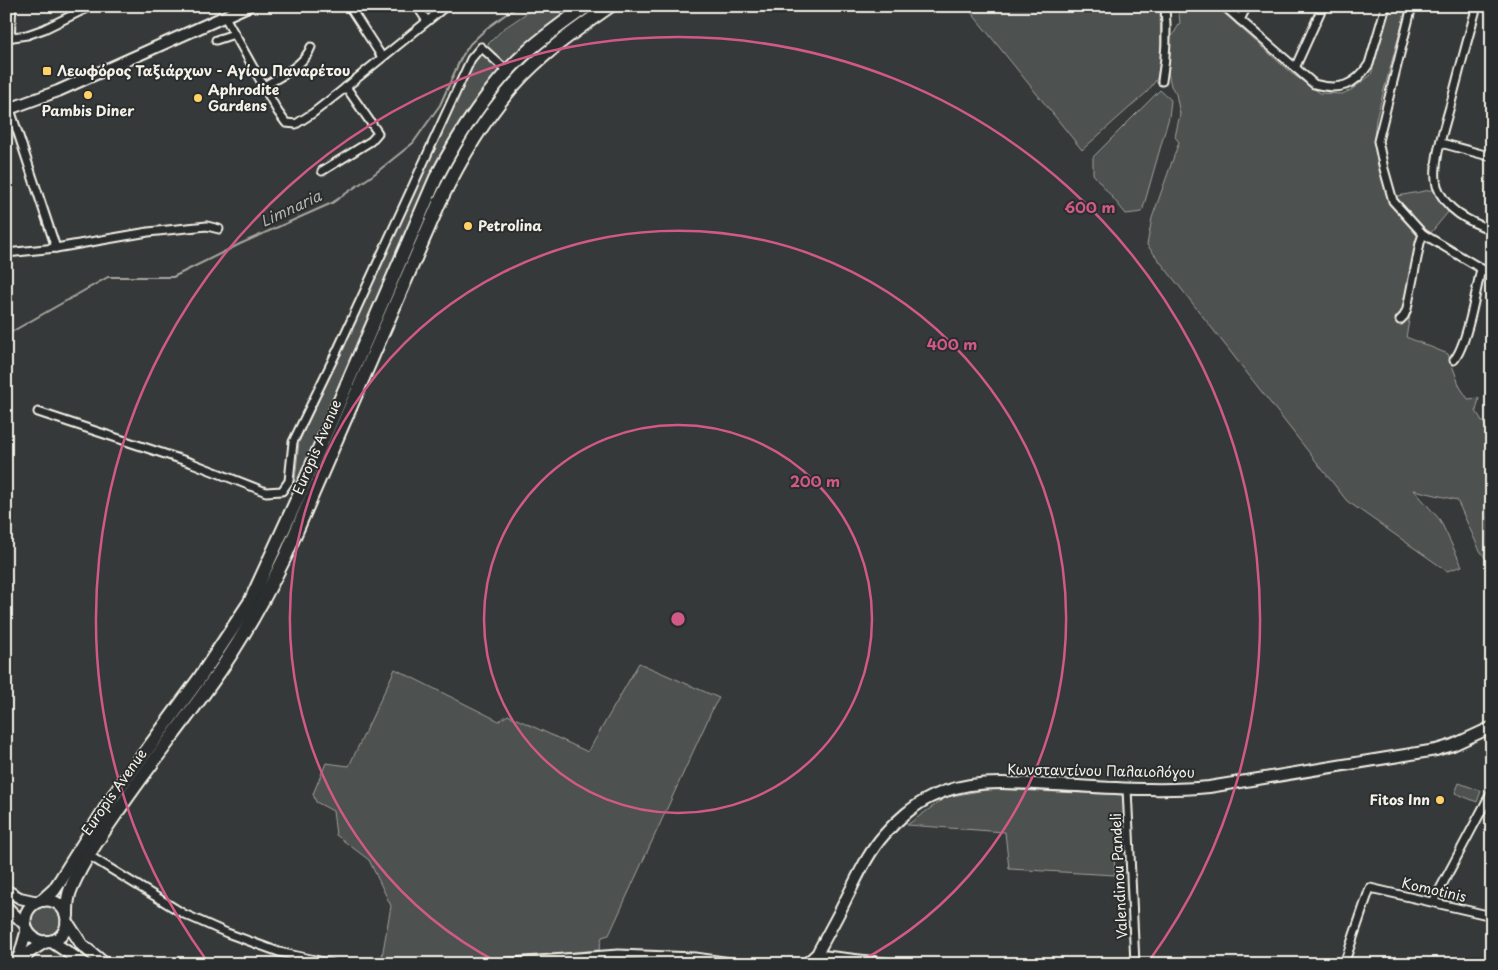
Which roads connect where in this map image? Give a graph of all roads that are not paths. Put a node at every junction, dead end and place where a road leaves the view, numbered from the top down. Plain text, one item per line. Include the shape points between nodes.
1 (12, 6) edge
2 (91, 6) edge
3 (248, 6) edge
4 (349, 6) edge
5 (417, 6) edge
6 (446, 6) edge
7 (587, 6) edge
8 (610, 6) edge
9 (1165, 6) edge
10 (1224, 6) edge
11 (1247, 6) edge
12 (1323, 6) edge
13 (1386, 6) edge
14 (1412, 6) edge
15 (1476, 6) edge
16 (225, 16) junction
17 (1240, 20) junction
18 (427, 22) junction
19 (234, 34) junction
20 (8, 38) edge
21 (216, 40) dead end
22 (311, 47) dead end
23 (382, 57) junction
24 (1295, 68) junction
25 (507, 71) junction
26 (1162, 81) dead end
27 (264, 87) junction
28 (346, 87) junction
29 (8, 110) edge
30 (1441, 143) junction
31 (1492, 156) edge
32 (322, 170) dead end
33 (218, 228) dead end
34 (1492, 230) edge
35 (1423, 234) junction
36 (56, 248) junction
37 (6, 253) edge
38 (1481, 269) junction
39 (1492, 276) edge
40 (1400, 320) dead end
41 (1454, 360) dead end
42 (38, 412) dead end
43 (1492, 727) edge
44 (1127, 788) junction
45 (1492, 791) edge
46 (88, 855) junction
47 (6, 890) edge
48 (41, 901) junction
49 (1433, 902) junction
50 (6, 906) edge
51 (1492, 916) edge
52 (67, 919) junction
53 (27, 927) junction
54 (49, 941) junction
55 (816, 959) edge
56 (14, 964) edge
57 (21, 964) edge
58 (85, 964) edge
59 (105, 964) edge
60 (333, 964) edge
61 (484, 964) edge
62 (745, 964) edge
63 (806, 964) edge
64 (902, 964) edge
65 (1135, 964) edge
66 (1344, 964) edge

1 - 20 street
2 - 20 street via 44,29
3 - 16 street
4 - 23 street
5 - 18 street
6 - 18 street
7 - 25 highway, Europis Avenue via 541,40
8 - 46 highway, Europis Avenue via 586,22 513,85 467,148 440,201 260,608 208,688
9 - 26 street via 1167,25
10 - 17 street
11 - 17 street
12 - 24 street
13 - 24 street via 1369,64 1358,79 1336,88 1325,87 1314,84
14 - 35 street via 1378,141 1393,201
15 - 30 street
16 - 19 street
16 - 29 street
17 - 24 street
18 - 23 street
19 - 21 street
19 - 27 street
22 - 27 street via 302,61
23 - 28 street
25 - 42 street via 481,47 471,59 293,442 289,481 282,491 266,492 192,463
25 - 48 highway, Europis Avenue via 458,138 436,178 250,602 199,679 114,795 54,890
27 - 28 street via 278,112 290,124 296,124 313,113
28 - 32 street via 378,133
29 - 36 street
30 - 31 street
30 - 34 street via 1436,176 1442,196 1452,210
33 - 36 street via 208,226 148,232
35 - 38 street
35 - 40 street via 1407,309
36 - 37 street
38 - 39 street
38 - 41 street via 1463,344
43 - 44 street, Κωνσταντίνου Παλαιολόγου via 1453,745 1400,757 1209,787 1173,790
44 - 55 street, Κωνσταντίνου Παλαιολόγου via 1003,782 966,786 930,797 894,824 873,849
44 - 65 street, Valendinou Pandeli
45 - 49 street
46 - 52 highway, Europis Avenue via 68,897
46 - 60 street via 184,914 219,930 279,952
47 - 48 street via 20,898
48 - 52 main road via 58,904
48 - 53 main road via 28,912
49 - 51 street, Komotinis
49 - 66 street, Komotinis via 1370,888
50 - 53 street
52 - 54 main road via 62,934
52 - 59 main road via 82,945
53 - 54 main road via 35,938
53 - 56 street
54 - 57 street via 30,952
54 - 58 main road
55 - 63 street, Κωνσταντίνου Παλαιολόγου
55 - 64 street
61 - 62 street via 618,954 695,957

